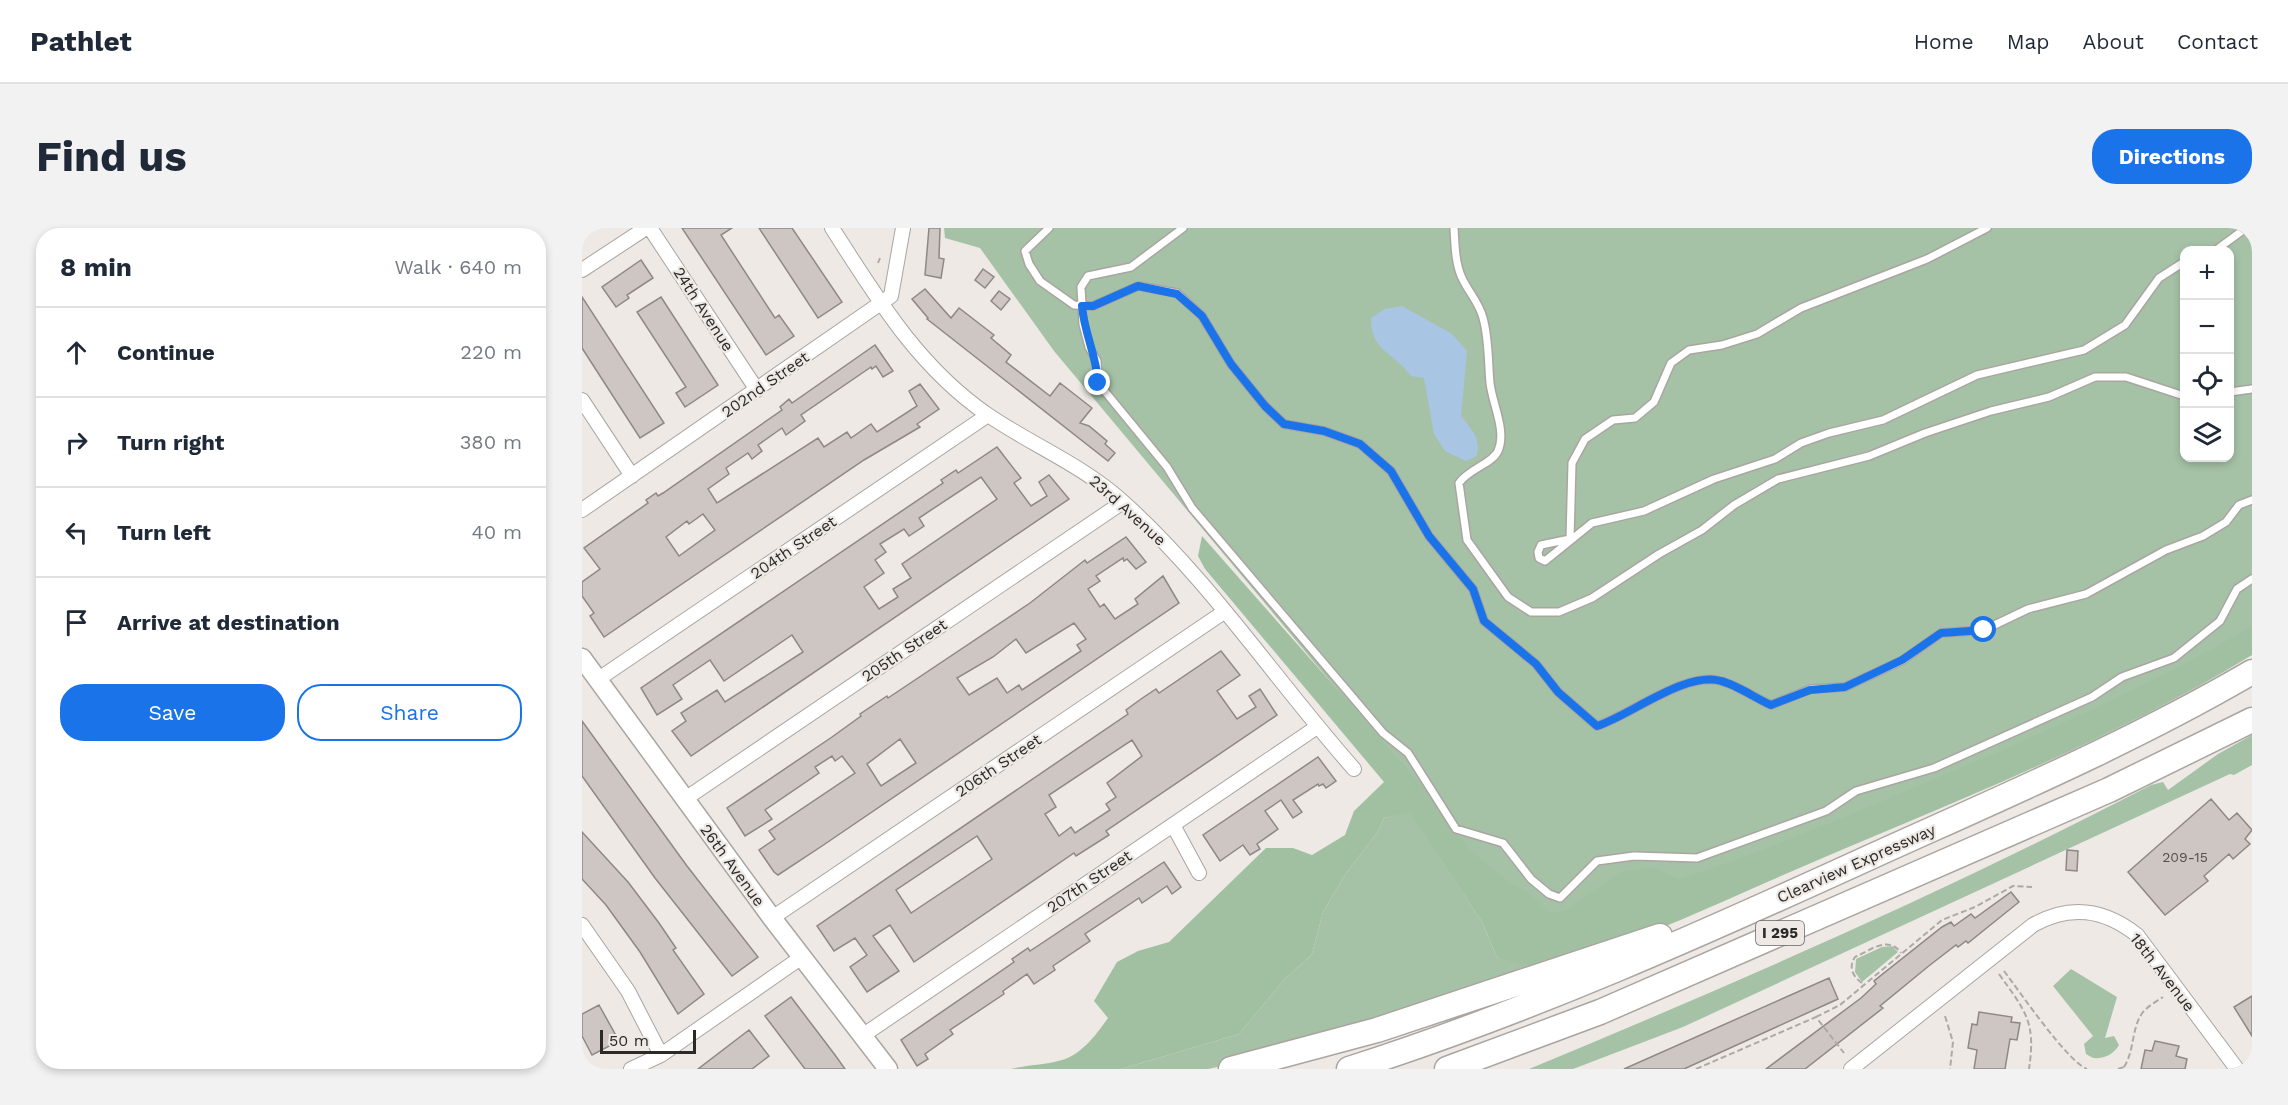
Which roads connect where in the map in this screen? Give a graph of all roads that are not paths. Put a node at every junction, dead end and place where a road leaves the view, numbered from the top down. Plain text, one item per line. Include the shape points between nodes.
1 (648, 228) edge
2 (832, 228) edge
3 (903, 228) edge
4 (1049, 228) edge
5 (1183, 228) edge
6 (1454, 228) edge
7 (1987, 228) edge
8 (2246, 228) edge
9 (2221, 246) edge
10 (2180, 264) edge
11 (582, 270) edge
12 (881, 303) junction
13 (1082, 306) junction
14 (2252, 389) edge
15 (757, 390) junction
16 (2234, 391) edge
17 (2180, 395) edge
18 (582, 400) edge
19 (988, 415) junction
20 (632, 476) junction
21 (2252, 500) edge
22 (1123, 502) junction
23 (582, 510) edge
24 (2252, 579) edge
25 (1224, 612) junction
26 (582, 658) edge
27 (2252, 672) edge
28 (597, 680) junction
29 (2252, 720) edge
30 (1317, 727) junction
31 (1354, 769) dead end
32 (2109, 789) junction
33 (685, 799) junction
34 (1173, 825) junction
35 (1914, 838) junction
36 (1199, 873) dead end
37 (772, 918) junction
38 (582, 925) edge
39 (802, 957) junction
40 (862, 1036) junction
41 (661, 1055) junction
42 (631, 1069) edge
43 (888, 1069) edge
44 (1232, 1069) edge
45 (1349, 1069) edge
46 (1447, 1069) edge
47 (1492, 1069) edge
48 (1851, 1069) edge
49 (2237, 1069) edge

1 - 11 street
1 - 15 street, 24th Avenue
2 - 12 street, 23rd Avenue
3 - 12 street, 202nd Street via 891,296
4 - 13 lane via 1024,251 1029,264 1040,281 1074,305
5 - 13 lane via 1131,267 1088,276 1081,287
6 - 17 lane via 1462,279 1477,299 1484,320 1490,385 1500,432 1498,452 1485,464 1467,472 1459,483 1462,521 1467,540 1508,597 1531,612 1559,612 1592,598 1778,479 1869,456 1936,429 2049,397 2095,377 2126,377
7 - 10 lane via 1927,259 1801,308 1757,334 1689,350 1671,363 1654,402 1635,418 1613,420 1585,439 1572,463 1570,539 1592,523 1644,511 1714,479 1774,459 1820,436 1883,420 1977,375 2084,350 2125,325 2158,278
8 - 9 lane
12 - 15 street, 202nd Street
12 - 19 street, 23rd Avenue via 932,369
13 - 21 lane via 1093,306 1138,286 1177,294 1202,316 1231,364 1284,424 1324,431 1360,444 1391,471 1429,536 1473,589 1484,621 1536,664 1558,692 1597,726 1703,679 1722,681 1771,705 1810,690 1845,687 1902,660 1941,633 1984,630 2028,609 2086,594 2166,549 2203,536 2226,522 2239,505
13 - 24 lane via 1086,335 1097,361 1098,383 1167,467 1199,517 1383,733 1408,753 1456,830 1503,843 1531,879 1560,898 1597,861 1634,856 1697,858 1827,811 1856,791 1934,768 2092,697 2122,677 2174,658 2220,621 2238,589
14 - 16 lane
15 - 20 street, 202nd Street
18 - 20 street
19 - 22 street, 23rd Avenue via 1093,476
19 - 28 street, 204th Street
20 - 23 street, 202nd Street
22 - 25 street, 23rd Avenue via 1168,546
22 - 33 street, 205th Street
25 - 30 street, 23rd Avenue
25 - 37 street, 206th Street
26 - 28 street, 26th Avenue
27 - 35 highway, Clearview Expressway / I 295 via 2111,747
28 - 33 street, 26th Avenue
29 - 32 highway, Clearview Expressway / I 295
30 - 31 street, 23rd Avenue
30 - 34 street, 207th Street
32 - 46 highway, Clearview Expressway / I 295 via 1600,1012
32 - 47 highway via 1681,989
33 - 37 street, 26th Avenue
34 - 36 street
34 - 40 street, 207th Street
35 - 44 highway via 1646,942 1377,1030
35 - 45 highway, Clearview Expressway / I 295 via 1501,1018
37 - 39 street, 26th Avenue
38 - 41 street via 628,991
39 - 40 street, 26th Avenue
39 - 41 street
40 - 43 street, 26th Avenue
41 - 42 street
48 - 49 street, 18th Avenue via 2033,926 2054,915 2081,911 2101,914 2137,935

